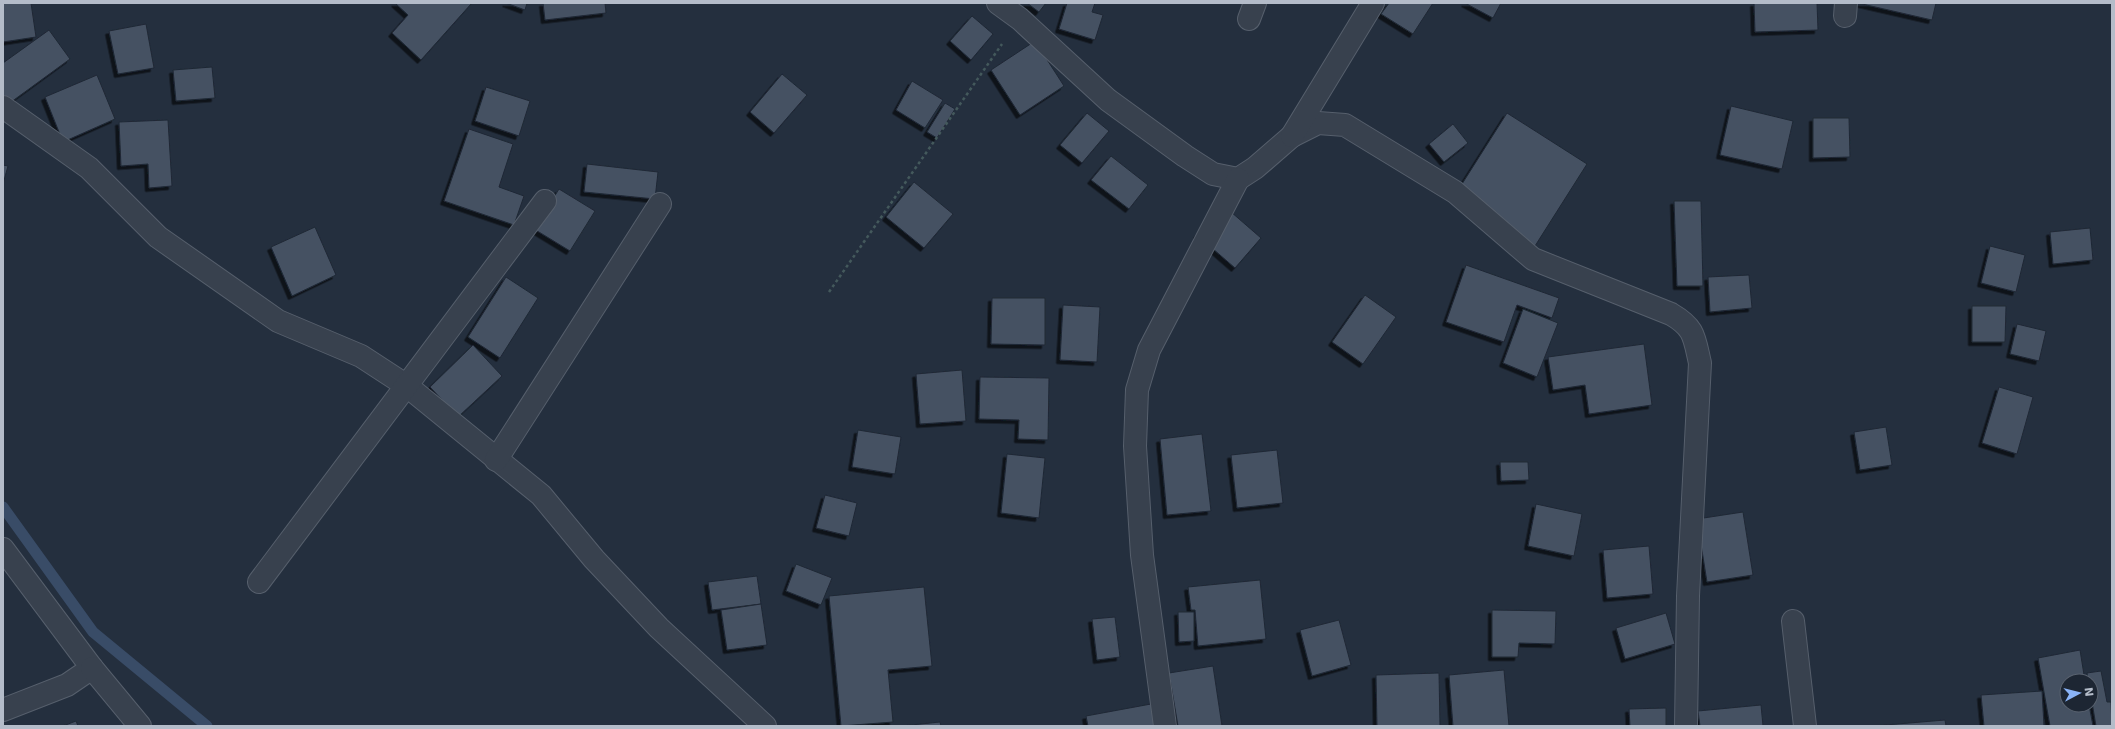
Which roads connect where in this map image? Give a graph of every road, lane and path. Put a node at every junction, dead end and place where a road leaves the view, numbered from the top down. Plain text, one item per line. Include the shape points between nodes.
1 (998, 3) edge
2 (1373, 3) edge
3 (1020, 19) junction
4 (3, 107) edge
5 (1292, 136) junction
6 (1238, 179) junction
7 (545, 201) dead end
8 (660, 204) dead end
9 (829, 292) dead end
10 (407, 386) junction
11 (496, 460) junction
12 (3, 549) edge
13 (259, 582) dead end
14 (1793, 621) dead end
15 (92, 668) junction
16 (3, 710) edge
17 (140, 726) edge
18 (765, 726) edge
19 (1165, 726) edge
20 (1686, 726) edge
21 (1805, 726) edge

1 - 3 street
2 - 5 street
3 - 6 street via 1108,100 1214,174
3 - 9 path
4 - 10 street via 89,168 158,237 278,321 361,356
5 - 6 street
5 - 20 street via 1318,123 1344,125 1455,192 1533,259 1671,314 1686,323 1694,335 1700,363 1688,596
6 - 19 street via 1149,350 1137,390 1134,446 1142,555
7 - 10 street
8 - 11 street
10 - 11 street
10 - 13 street
11 - 18 street via 541,495 594,559 659,628
12 - 15 street
14 - 21 street
15 - 16 street via 67,685
15 - 17 street

